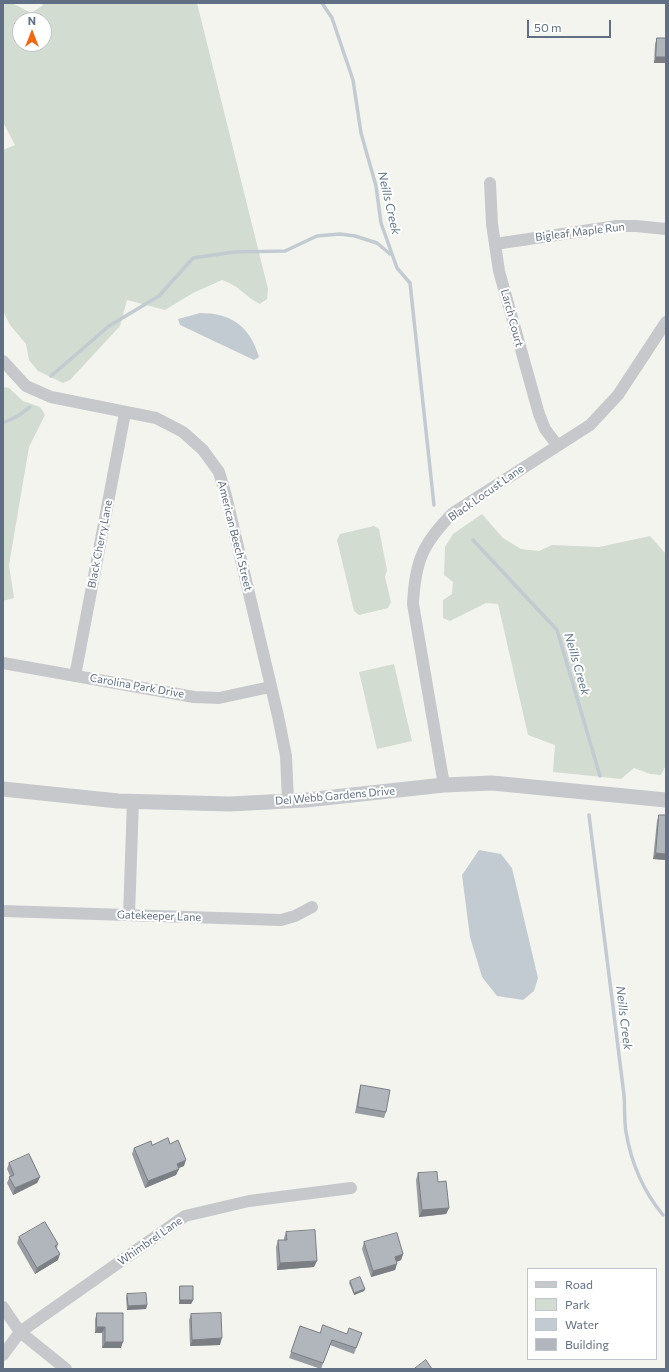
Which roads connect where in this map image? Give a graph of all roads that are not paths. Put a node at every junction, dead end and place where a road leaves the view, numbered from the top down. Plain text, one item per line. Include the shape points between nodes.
1 (490, 183) dead end
2 (666, 229) edge
3 (495, 244) junction
4 (666, 322) edge
5 (3, 360) edge
6 (125, 413) junction
7 (557, 445) junction
8 (3, 663) edge
9 (75, 676) junction
10 (270, 687) junction
11 (444, 785) junction
12 (3, 788) edge
13 (666, 800) edge
14 (133, 801) junction
15 (288, 801) junction
16 (312, 907) dead end
17 (3, 911) edge
18 (129, 915) junction
19 (351, 1188) dead end
20 (3, 1307) edge
21 (20, 1332) junction
22 (3, 1355) edge
23 (66, 1369) edge

1 - 3 street, Larch Court
2 - 3 street, Bigleaf Maple Run via 617,226
3 - 7 street, Larch Court via 499,271 539,414 545,429
4 - 7 street, Black Locust Lane via 605,411 590,425
5 - 6 street, American Beech Street via 26,386 32,389 51,397
6 - 9 street, Black Cherry Lane
6 - 10 street, American Beech Street via 156,418 183,432 203,450 219,472
7 - 11 street, Black Locust Lane via 453,513 425,547 418,566 413,604
8 - 9 street, Carolina Park Drive
9 - 10 street, Carolina Park Drive via 194,697 219,698
10 - 15 street, American Beech Street via 286,756
11 - 13 street, Del Webb Gardens Drive via 498,783
11 - 15 street, Del Webb Gardens Drive
12 - 14 street, Del Webb Gardens Drive
14 - 15 street, Del Webb Gardens Drive via 208,804
14 - 18 street
16 - 18 street, Gatekeeper Lane via 281,920
17 - 18 street, Gatekeeper Lane
19 - 21 street, Whimbrel Lane via 249,1201 185,1216
20 - 21 street
21 - 22 street, Whimbrel Lane
21 - 23 street

